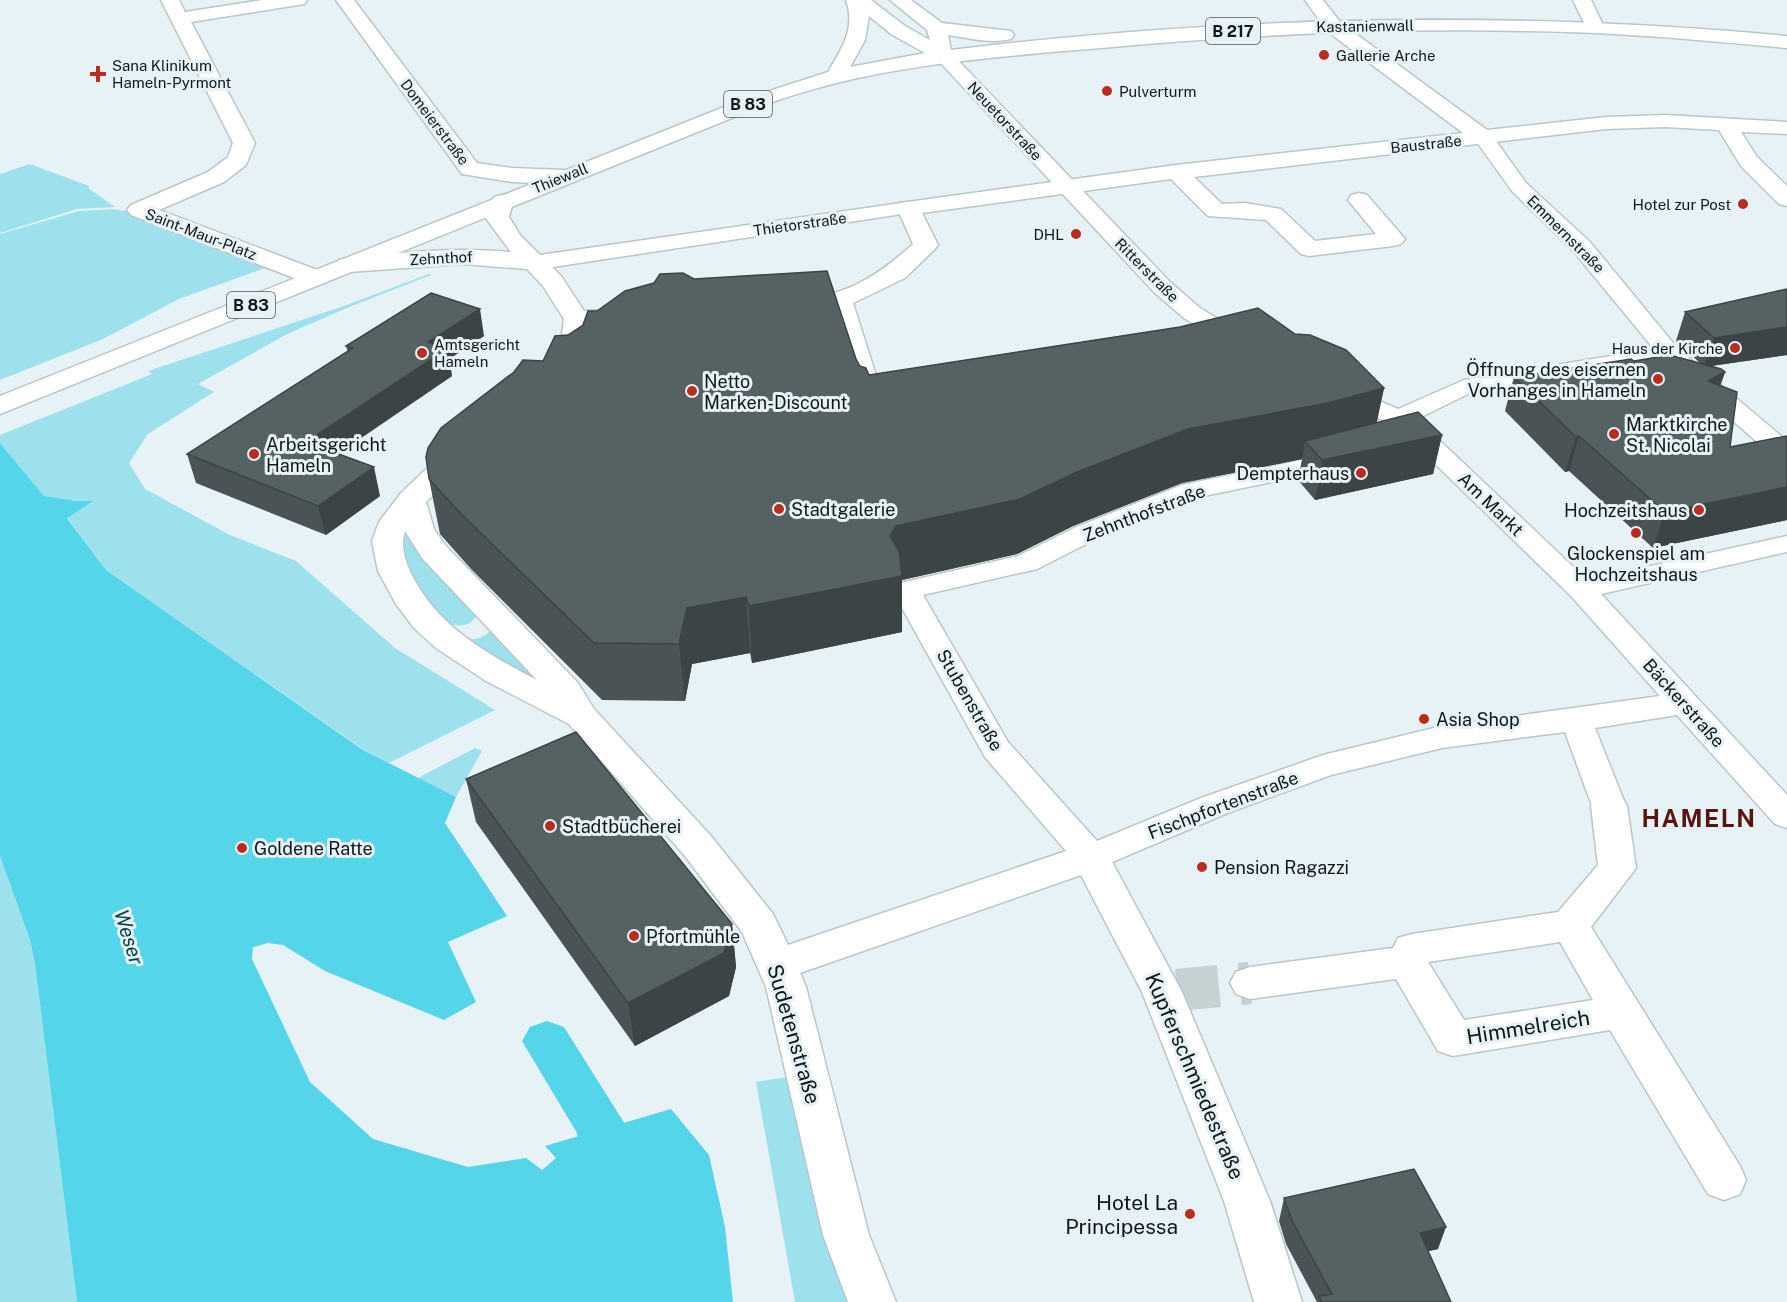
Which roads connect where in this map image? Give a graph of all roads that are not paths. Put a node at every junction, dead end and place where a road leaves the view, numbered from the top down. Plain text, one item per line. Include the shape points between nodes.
1 (170, 0) edge
2 (298, 0) edge
3 (345, 0) edge
4 (857, 0) edge
5 (899, 0) edge
6 (1314, 0) edge
7 (1582, 0) edge
8 (181, 21) junction
9 (936, 27) junction
10 (1334, 27) junction
11 (1595, 27) junction
12 (1131, 39) junction
13 (1787, 42) edge
14 (944, 56) junction
15 (835, 76) junction
16 (1725, 124) junction
17 (1787, 128) edge
18 (1484, 138) junction
19 (1176, 172) junction
20 (563, 177) junction
21 (1066, 186) junction
22 (1787, 199) edge
23 (1359, 200) dead end
24 (502, 202) junction
25 (908, 208) junction
26 (533, 263) junction
27 (348, 265) junction
28 (316, 278) junction
29 (839, 300) junction
30 (769, 307) edge
31 (654, 316) edge
32 (577, 319) junction
33 (1670, 354) junction
34 (1260, 355) edge
35 (560, 369) edge
36 (1323, 384) edge
37 (0, 406) edge
38 (873, 411) edge
39 (1401, 417) junction
40 (486, 435) edge
41 (1421, 437) junction
42 (1787, 454) edge
43 (411, 502) junction
44 (1787, 544) edge
45 (1581, 590) junction
46 (906, 591) joint
47 (489, 610) junction
48 (434, 629) junction
49 (1684, 703) junction
50 (582, 717) junction
51 (1576, 720) junction
52 (1609, 806) joint
53 (1787, 816) edge
54 (1091, 857) junction
55 (1570, 925) junction
56 (1407, 962) junction
57 (777, 965) junction
58 (1250, 983) tunnel mouth
59 (1621, 1012) junction
60 (1724, 1180) dead end
61 (872, 1302) edge
62 (1278, 1302) edge

1 - 8 street
2 - 8 street
3 - 20 street, Domeierstraße via 470,169
4 - 14 street via 898,30
4 - 15 street via 860,33
5 - 9 street
6 - 10 street, Emmernstraße
7 - 11 street
8 - 28 street, Saint-Maur-Platz via 243,143 238,160 216,177 139,210
9 - 12 street via 984,35
9 - 14 street
10 - 11 street, Kastanienwall / B 217
10 - 12 street, Kastanienwall / B 217
10 - 18 street, Emmernstraße
11 - 13 street, Kastanienwall / B 217
12 - 14 street, Kastanienwall / B 217
14 - 15 street, Thiewall / B 83
14 - 21 street, Neuetorstraße
15 - 20 street, Thiewall / B 83 via 770,96
16 - 17 street, Baustraße
16 - 18 street, Baustraße via 1606,123
16 - 22 street via 1749,161
18 - 19 street, Baustraße
18 - 33 street, Emmernstraße via 1520,187 1590,256
19 - 21 street, Baustraße
19 - 23 street via 1216,211 1273,214 1309,249 1393,239
20 - 24 street, Thiewall / B 83
21 - 25 street, Thietorstraße
21 - 34 street, Ritterstraße via 1162,287 1192,313
24 - 26 street via 497,217
24 - 27 street, Thiewall / B 83
25 - 26 street, Thietorstraße
25 - 29 street via 926,245 896,273
26 - 27 street, Zehnthof via 501,257 445,255
26 - 32 street via 552,281
27 - 28 street, Thiewall / B 83
28 - 37 street, Thiewall / B 83
29 - 30 street
29 - 38 street
31 - 32 street
32 - 35 street via 573,353
33 - 39 street via 1464,387
33 - 42 street, Emmernstraße
36 - 39 street
39 - 41 street, Am Markt
40 - 43 street via 433,478
41 - 45 street, Am Markt
41 - 46 street, Zehnthofstraße via 1323,465 1191,491 1084,534 1027,563
43 - 47 street, Sudetenstraße via 419,529 433,551
43 - 48 street, Sudetenstraße via 388,533 388,556 402,590
44 - 45 street
45 - 49 street, Bäckerstraße
46 - 54 street, Stubenstraße via 996,749
47 - 48 street via 484,624 469,632 451,634
47 - 50 street, Sudetenstraße via 566,691
48 - 50 street, Sudetenstraße via 472,659
49 - 51 street, Fischpfortenstraße
49 - 53 street, Bäckerstraße
50 - 57 street, Sudetenstraße via 698,846 759,925
51 - 52 street
51 - 54 street, Fischpfortenstraße via 1442,737 1323,766
52 - 55 street via 1617,868
54 - 57 street, Fischpfortenstraße
54 - 62 street, Kupferschmiedestraße via 1169,991 1247,1201
55 - 56 street via 1412,949
55 - 59 street, Himmelreich
56 - 58 street
56 - 59 street, Himmelreich via 1453,1039
57 - 61 street, Sudetenstraße via 786,987 846,1235
59 - 60 street, Himmelreich

